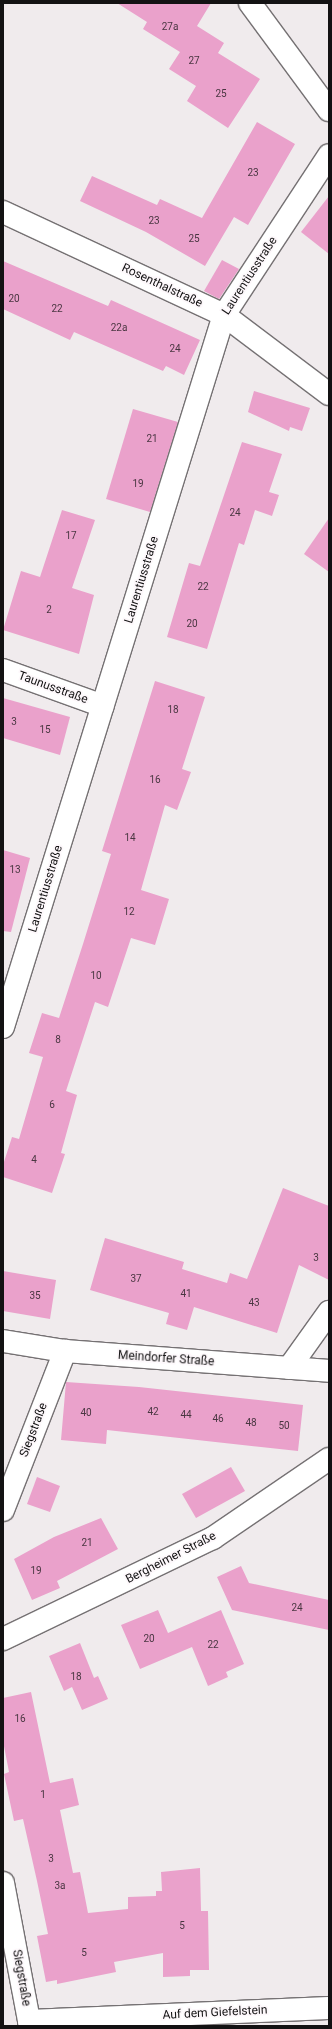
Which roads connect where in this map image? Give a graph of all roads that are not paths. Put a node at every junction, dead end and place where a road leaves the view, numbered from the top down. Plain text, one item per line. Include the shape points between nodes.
1 (250, 3) edge
2 (329, 110) edge
3 (329, 155) edge
4 (3, 212) edge
5 (224, 315) junction
6 (329, 394) edge
7 (3, 670) edge
8 (103, 706) junction
9 (3, 1027) edge
10 (329, 1312) edge
11 (3, 1341) edge
12 (65, 1351) junction
13 (288, 1368) junction
14 (329, 1371) edge
15 (329, 1459) edge
16 (3, 1510) edge
17 (3, 1639) edge
18 (3, 1882) edge
19 (329, 2008) edge
20 (29, 2024) edge

1 - 2 street
3 - 5 street, Laurentiusstraße
4 - 5 street, Rosenthalstraße
5 - 6 street, Rosenthalstraße
5 - 8 street, Laurentiusstraße
7 - 8 street, Taunusstraße
8 - 9 street, Laurentiusstraße
10 - 13 street
11 - 12 street, Meindorfer Straße
12 - 13 street, Meindorfer Straße
12 - 16 street, Siegstraße
13 - 14 street, Meindorfer Straße
15 - 17 street, Bergheimer Straße via 213,1538
18 - 20 street, Siegstraße
19 - 20 street, Auf dem Giefelstein

